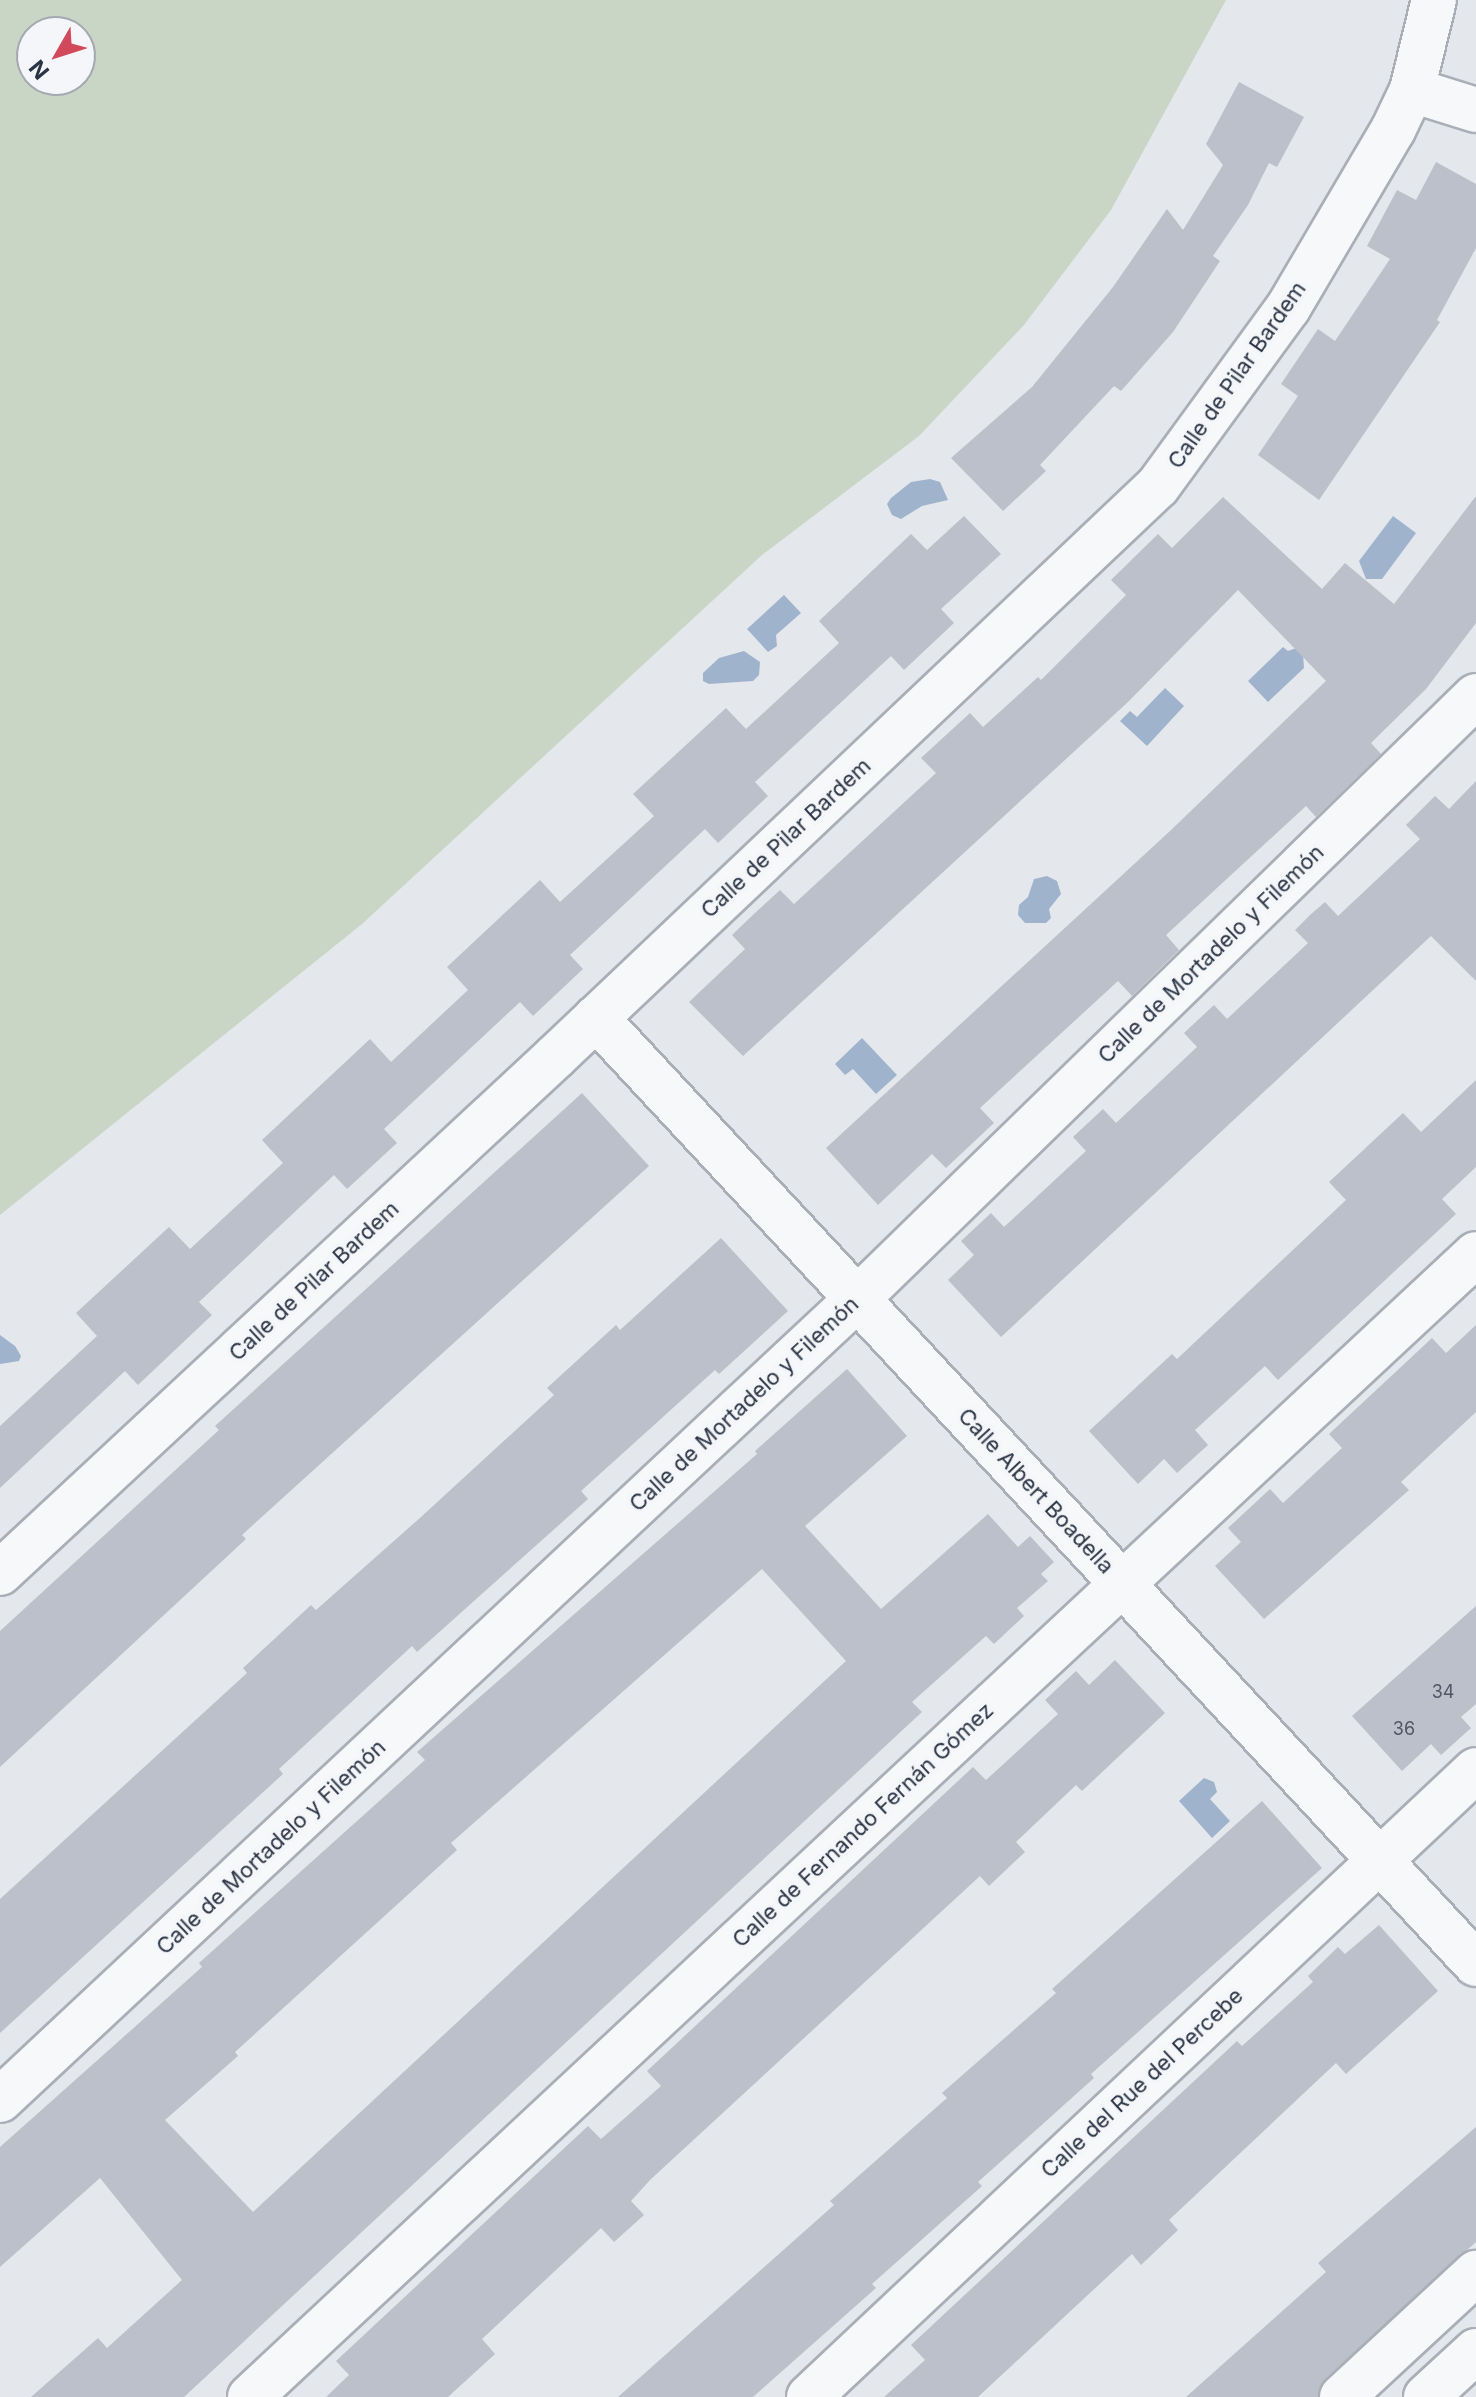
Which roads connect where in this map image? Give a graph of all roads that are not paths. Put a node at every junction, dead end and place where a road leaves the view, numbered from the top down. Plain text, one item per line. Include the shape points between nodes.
1 (1434, 0) edge
2 (1412, 90) junction
3 (1476, 110) edge
4 (1476, 696) edge
5 (596, 1018) junction
6 (1476, 1254) edge
7 (857, 1299) junction
8 (0, 1573) edge
9 (1123, 1583) junction
10 (1476, 1770) edge
11 (1378, 1860) junction
12 (1476, 1964) edge
13 (0, 2100) edge
14 (1476, 2273) edge
15 (1476, 2351) edge
16 (250, 2397) edge
17 (809, 2397) edge
18 (1342, 2397) edge
19 (1426, 2397) edge

1 - 2 street, Calle de Pilar Bardem
2 - 3 street
2 - 5 street, Calle de Pilar Bardem via 1288,308 1158,486
4 - 7 street, Calle de Mortadelo y Filemón
5 - 7 street, Calle Albert Boadella
5 - 8 street, Calle de Pilar Bardem
6 - 9 street, Calle de Fernando Fernán Gómez
7 - 9 street, Calle Albert Boadella
7 - 13 street, Calle de Mortadelo y Filemón
9 - 11 street, Calle Albert Boadella
9 - 16 street, Calle de Fernando Fernán Gómez
10 - 11 street, Calle del Rue del Percebe
11 - 12 street, Calle Albert Boadella
11 - 17 street, Calle del Rue del Percebe
14 - 18 street
15 - 19 street

